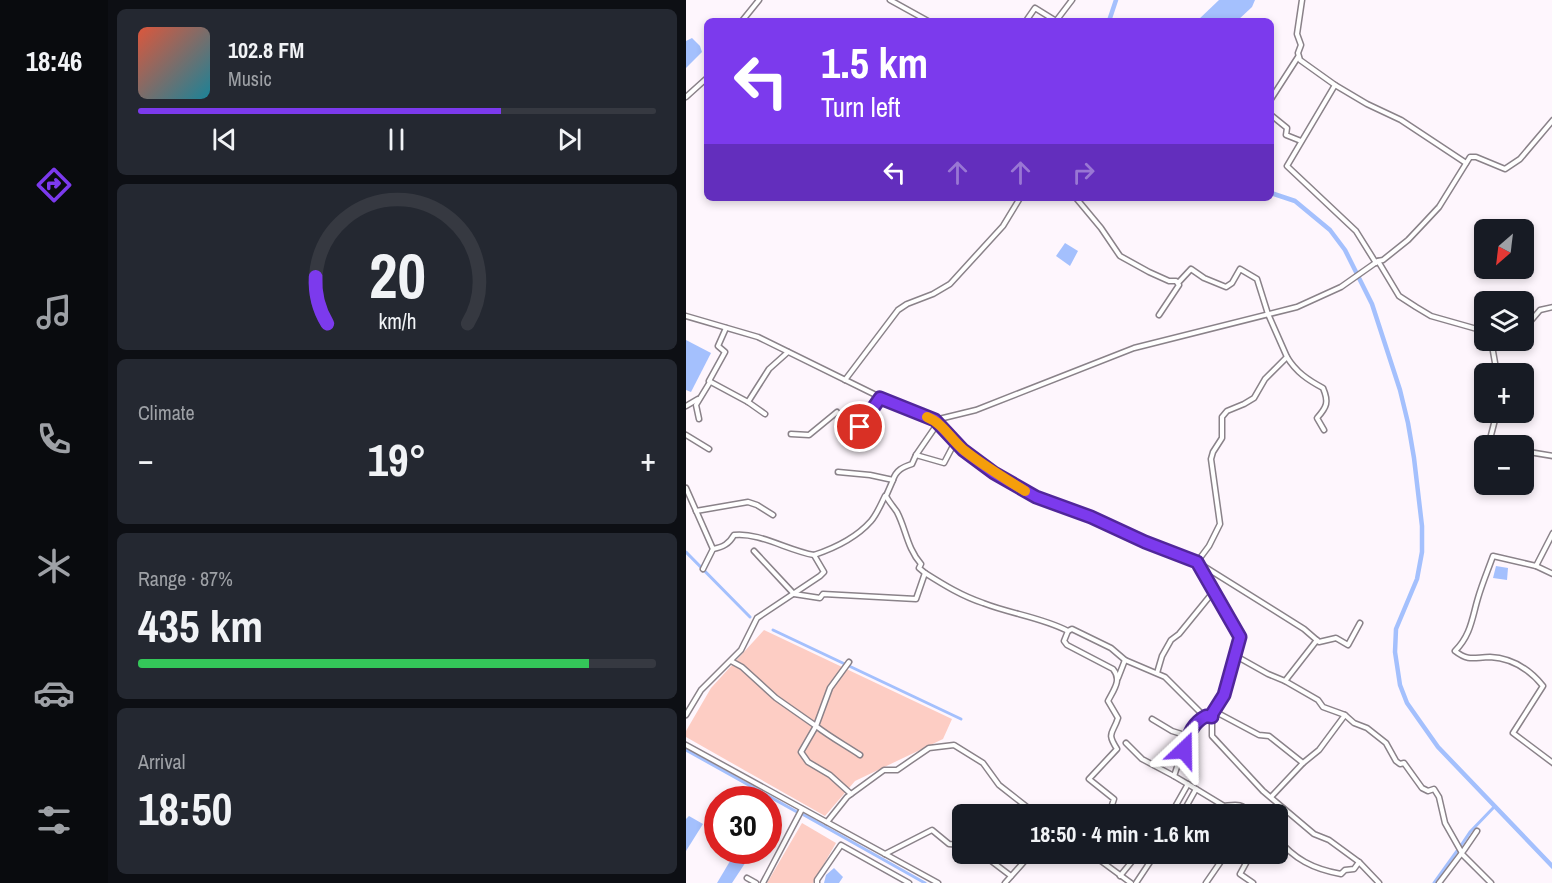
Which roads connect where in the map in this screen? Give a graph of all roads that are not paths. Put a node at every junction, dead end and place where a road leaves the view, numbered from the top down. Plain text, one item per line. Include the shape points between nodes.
1 (759, 0) edge
2 (890, 0) edge
3 (1072, 0) edge
4 (1302, 0) edge
5 (744, 18) edge
6 (923, 18) edge
7 (1028, 18) edge
8 (1051, 18) edge
9 (1058, 18) edge
10 (1298, 57) junction
11 (704, 81) edge
12 (1335, 85) junction
13 (1274, 94) edge
14 (686, 97) edge
15 (1274, 118) edge
16 (1553, 120) edge
17 (1301, 141) junction
18 (1466, 163) junction
19 (1018, 201) edge
20 (1078, 201) edge
21 (1377, 262) junction
22 (1178, 283) junction
23 (1553, 307) edge
24 (1268, 314) junction
25 (1159, 315) dead end
26 (686, 316) edge
27 (1534, 317) edge
28 (726, 327) junction
29 (1474, 328) edge
30 (788, 352) junction
31 (1287, 357) junction
32 (845, 380) junction
33 (710, 382) junction
34 (700, 397) junction
35 (880, 398) junction
36 (748, 402) junction
37 (686, 406) edge
38 (837, 412) dead end
39 (765, 414) dead end
40 (699, 418) dead end
41 (936, 422) junction
42 (860, 427) dead end
43 (1324, 430) dead end
44 (791, 434) dead end
45 (686, 435) edge
46 (955, 442) junction
47 (709, 449) dead end
48 (1534, 453) edge
49 (916, 455) junction
50 (1553, 456) edge
51 (838, 472) dead end
52 (893, 480) junction
53 (686, 488) edge
54 (886, 496) junction
55 (696, 511) junction
56 (773, 515) dead end
57 (1553, 533) edge
58 (713, 549) junction
59 (754, 551) dead end
60 (814, 555) junction
61 (1197, 562) junction
62 (1536, 566) junction
63 (703, 569) dead end
64 (925, 573) junction
65 (1553, 574) edge
66 (1214, 590) junction
67 (794, 594) junction
68 (1360, 623) dead end
69 (1068, 632) junction
70 (1317, 640) junction
71 (1236, 656) junction
72 (1125, 660) junction
73 (731, 661) junction
74 (850, 662) dead end
75 (1157, 673) junction
76 (1118, 678) junction
77 (1285, 681) junction
78 (1214, 711) junction
79 (686, 715) edge
80 (1345, 715) junction
81 (1212, 717) junction
82 (1203, 718) junction
83 (1152, 720) dead end
84 (816, 726) junction
85 (1188, 736) junction
86 (1126, 743) dead end
87 (686, 745) edge
88 (860, 755) dead end
89 (1303, 763) junction
90 (1553, 763) edge
91 (1174, 776) junction
92 (1188, 784) junction
93 (1196, 789) junction
94 (851, 794) junction
95 (1271, 796) junction
96 (1023, 804) edge
97 (1112, 804) edge
98 (1177, 804) edge
99 (1188, 804) edge
100 (1221, 804) edge
101 (803, 809) junction
102 (827, 822) junction
103 (1476, 831) dead end
104 (952, 844) edge
105 (1288, 852) edge
106 (1462, 853) junction
107 (885, 854) junction
108 (1359, 862) junction
109 (995, 864) edge
110 (1022, 864) edge
111 (1105, 864) edge
112 (1130, 864) edge
113 (1149, 864) edge
114 (1219, 864) edge
115 (1246, 864) edge
116 (1011, 876) junction
117 (1121, 876) junction
118 (747, 878) dead end
119 (756, 883) edge
120 (763, 883) edge
121 (817, 883) edge
122 (909, 883) edge
123 (938, 883) edge
124 (1005, 883) edge
125 (1131, 883) edge
126 (1136, 883) edge
127 (1206, 883) edge
128 (1253, 883) edge
129 (1379, 883) edge
130 (1439, 883) edge
131 (1491, 883) edge

1 - 5 street
2 - 6 street
3 - 9 street
4 - 10 street via 1297,28 1301,45
7 - 8 street via 1035,8
10 - 12 street
10 - 13 street
11 - 14 street
12 - 17 street
12 - 18 street via 1401,120
15 - 17 street via 1287,128 1286,135
16 - 18 street via 1508,168 1500,169 1473,156
17 - 21 street via 1287,166 1356,231
18 - 21 street via 1439,207 1408,240
19 - 32 street via 1003,226 950,284 898,310
20 - 22 street via 1120,256
21 - 24 street via 1341,288 1297,307
21 - 29 street via 1399,296 1431,316
22 - 24 street via 1191,269 1226,287 1242,270 1257,279
22 - 25 street
23 - 27 street via 1540,310
24 - 31 street
24 - 41 street via 1134,348
26 - 28 street
28 - 30 street
28 - 33 street via 718,346 725,352
30 - 32 street
30 - 36 street via 769,369
31 - 43 street via 1305,378 1323,388 1327,403 1317,418
31 - 61 street via 1265,379 1254,398 1222,417 1222,438 1211,459 1220,524
32 - 35 street
33 - 34 street
33 - 36 street
34 - 37 street
34 - 40 street via 696,405
35 - 41 street
35 - 42 street
36 - 39 street
38 - 44 street via 809,435
41 - 46 street
41 - 49 street
45 - 47 street
46 - 49 street via 944,463
46 - 61 street via 994,473 1036,497
48 - 50 street
49 - 52 street via 912,464 902,468
51 - 52 street
52 - 54 street
53 - 55 street
54 - 60 street via 871,521 853,536
54 - 64 street
55 - 56 street via 748,502
55 - 58 street
57 - 62 street
58 - 60 street via 731,542 734,535 746,534
58 - 63 street
59 - 67 street
60 - 67 street via 824,572
61 - 66 street
61 - 70 street
62 - 65 street
62 - 90 street via 1493,556 1472,624 1455,651 1473,660 1490,657 1514,662 1539,681 1543,686 1514,733
64 - 67 street via 916,599
64 - 69 street via 949,589 984,604 1027,615
66 - 71 street via 1240,637
66 - 75 street via 1171,640
67 - 73 street via 757,618 746,644
68 - 70 street via 1348,645 1336,638
69 - 72 street via 1072,629 1094,639
69 - 76 street via 1064,641 1067,645 1113,669
70 - 77 street
71 - 77 street
71 - 78 street via 1224,695
72 - 75 street
72 - 76 street
73 - 79 street via 701,690
73 - 84 street
74 - 84 street via 830,688
75 - 82 street
76 - 97 street via 1108,701 1118,718 1110,733 1117,749 1089,779 1114,799
77 - 80 street via 1324,707
78 - 81 street
78 - 89 street via 1259,735 1269,736
80 - 89 street via 1319,750
80 - 106 street via 1386,743 1396,761 1404,763 1422,788 1434,789 1445,823
81 - 82 street
81 - 95 street via 1212,736
82 - 85 street
83 - 85 street
84 - 88 street
84 - 94 street via 801,752 808,762
85 - 91 street
86 - 91 street via 1142,759
87 - 101 street
89 - 95 street
91 - 92 street
92 - 93 street
92 - 98 street
93 - 99 street
93 - 100 street
94 - 96 street via 884,770 898,770 929,748 954,745 983,763 999,785
94 - 102 street
95 - 108 street via 1314,834 1330,840
101 - 102 street
101 - 120 street
102 - 107 street
103 - 106 street
104 - 107 street via 932,830
105 - 108 street via 1341,874 1354,869
106 - 130 street
106 - 131 street
107 - 123 street
108 - 129 street
109 - 116 street
110 - 116 street
111 - 117 street
112 - 117 street
113 - 126 street
114 - 127 street
115 - 128 street via 1240,874
116 - 124 street
117 - 125 street
118 - 119 street
121 - 122 street via 841,845

